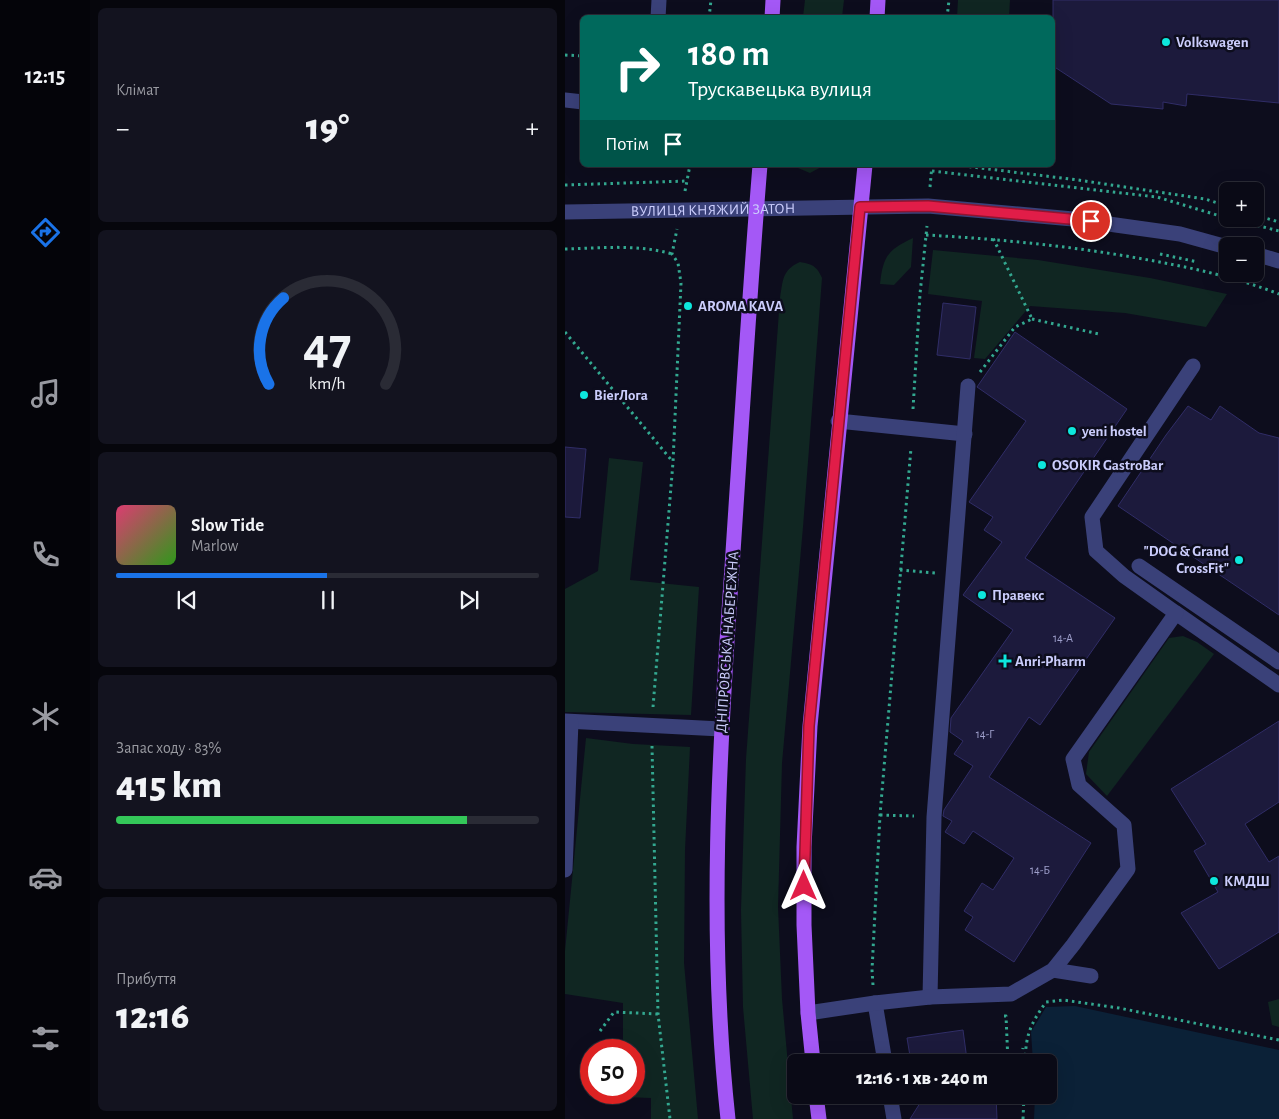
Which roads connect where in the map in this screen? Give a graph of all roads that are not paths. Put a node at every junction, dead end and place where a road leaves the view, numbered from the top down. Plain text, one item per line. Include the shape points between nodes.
1 (659, 0) edge
2 (773, 0) edge
3 (878, 0) edge
4 (658, 15) edge
5 (772, 15) edge
6 (877, 15) edge
7 (565, 100) edge
8 (580, 102) edge
9 (760, 167) edge
10 (865, 167) edge
11 (860, 207) junction
12 (756, 210) junction
13 (565, 212) edge
14 (1219, 245) edge
15 (1264, 257) edge
16 (1279, 261) edge
17 (1193, 366) dead end
18 (968, 386) road end
19 (838, 421) junction
20 (965, 434) junction
21 (1139, 566) dead end
22 (1176, 613) junction
23 (1279, 662) edge
24 (1279, 684) edge
25 (568, 722) edge
26 (721, 729) junction
27 (565, 870) edge
28 (1053, 970) junction
29 (1091, 976) dead end
30 (931, 997) junction
31 (875, 1003) junction
32 (808, 1013) junction
33 (812, 1054) edge
34 (884, 1054) edge
35 (817, 1104) edge
36 (892, 1104) edge
37 (728, 1119) edge
38 (819, 1119) edge
39 (894, 1119) edge

1 - 4 street
2 - 5 main road
3 - 6 main road
7 - 8 street
9 - 12 main road, ДНІПРОВСЬКА НАБЕРЕЖНА
10 - 11 main road
11 - 12 street, ВУЛИЦЯ КНЯЖИЙ ЗАТОН
11 - 14 street, ВУЛИЦЯ КНЯЖИЙ ЗАТОН via 928,206 1073,219 1180,234
11 - 19 main road
12 - 13 street, ВУЛИЦЯ КНЯЖИЙ ЗАТОН
12 - 26 main road, ДНІПРОВСЬКА НАБЕРЕЖНА
15 - 16 street
17 - 22 street via 1092,517 1096,550 1124,576
18 - 20 street
19 - 20 street
19 - 32 main road via 809,726 804,847
20 - 30 street via 934,817
21 - 23 street
22 - 24 street
22 - 28 street via 1073,759 1079,785 1124,825 1128,869
25 - 26 street
25 - 27 street
26 - 37 main road, ДНІПРОВСЬКА НАБЕРЕЖНА via 717,931
28 - 29 street
28 - 30 street via 1011,994
30 - 31 street
31 - 32 street
31 - 34 street
32 - 33 main road
35 - 38 main road
36 - 39 street

